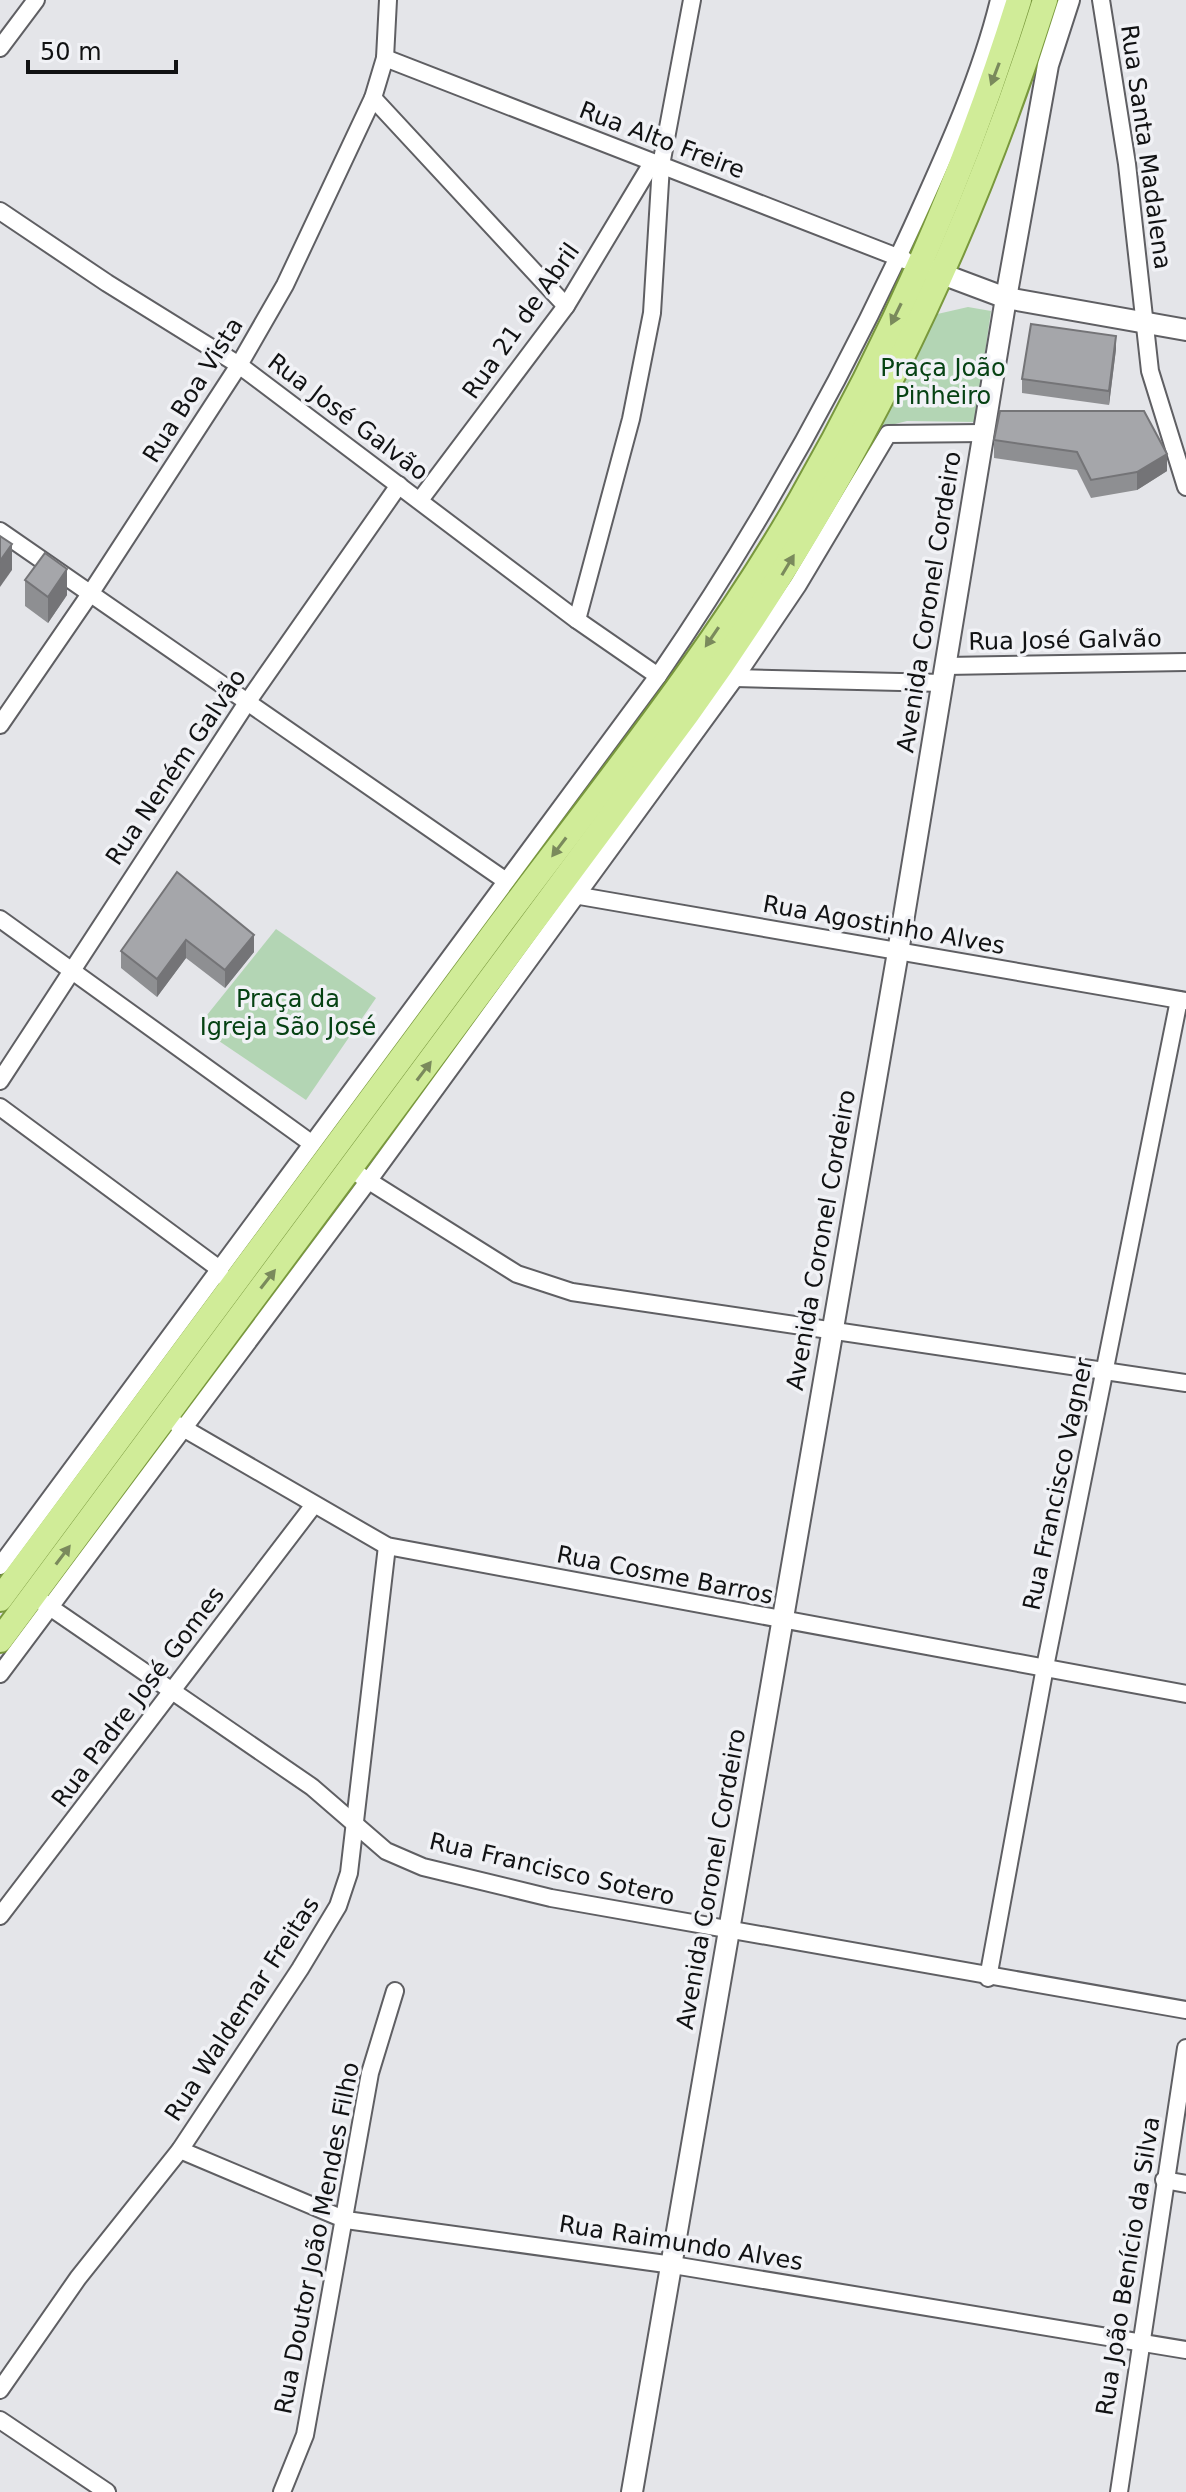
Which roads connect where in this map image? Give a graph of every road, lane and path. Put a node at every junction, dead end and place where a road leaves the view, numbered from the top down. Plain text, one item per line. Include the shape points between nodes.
1 (36, 0) edge
2 (388, 0) edge
3 (692, 0) edge
4 (999, 0) edge
5 (1019, 0) edge
6 (1045, 0) edge
7 (1069, 0) edge
8 (1101, 0) edge
9 (0, 48) edge
10 (385, 58) junction
11 (373, 98) junction
12 (657, 164) junction
13 (0, 211) edge
14 (898, 258) junction
15 (932, 270) junction
16 (1006, 298) junction
17 (566, 306) junction
18 (1146, 322) junction
19 (1186, 330) edge
20 (239, 365) junction
21 (983, 433) junction
22 (399, 485) junction
23 (1186, 487) edge
24 (420, 500) junction
25 (811, 503) junction
26 (0, 531) edge
27 (90, 594) junction
28 (577, 620) junction
29 (1186, 662) edge
30 (944, 675) junction
31 (658, 676) junction
32 (735, 678) junction
33 (246, 704) junction
34 (0, 725) edge
35 (506, 881) junction
36 (574, 895) junction
37 (0, 919) edge
38 (492, 936) junction
39 (514, 951) junction
40 (898, 952) junction
41 (69, 972) junction
42 (1183, 1000) edge
43 (0, 1081) edge
44 (0, 1107) edge
45 (311, 1143) junction
46 (360, 1175) junction
47 (218, 1268) junction
48 (228, 1293) junction
49 (238, 1318) junction
50 (831, 1330) junction
51 (248, 1342) junction
52 (1106, 1372) junction
53 (1186, 1383) edge
54 (175, 1423) junction
55 (313, 1506) junction
56 (387, 1546) junction
57 (2, 1584) edge
58 (41, 1601) junction
59 (782, 1621) junction
60 (0, 1640) edge
61 (1045, 1667) junction
62 (0, 1674) edge
63 (174, 1692) junction
64 (1186, 1694) edge
65 (355, 1826) junction
66 (0, 1916) edge
67 (728, 1931) junction
68 (988, 1978) junction
69 (395, 1991) dead end
70 (1186, 2010) edge
71 (1186, 2048) edge
72 (180, 2150) junction
73 (1164, 2180) junction
74 (1186, 2184) edge
75 (346, 2220) junction
76 (673, 2265) junction
77 (1140, 2341) junction
78 (1186, 2350) edge
79 (0, 2390) edge
80 (0, 2420) edge
81 (107, 2492) edge
82 (282, 2492) edge
83 (632, 2492) edge
84 (1119, 2492) edge

1 - 9 street
2 - 10 street, Rua Boa Vista
3 - 12 street
4 - 14 street via 947,149
5 -> 15 main road
6 - 15 main road via 1021,75
7 - 16 street, Avenida Coronel Cordeiro via 1048,65
8 - 18 street, Rua Santa Madalena
10 - 11 street, Rua Boa Vista
10 - 12 street, Rua Alto Freire
11 - 17 street
11 - 20 street, Rua Boa Vista via 285,285
12 - 14 street, Rua Alto Freire
12 - 17 street, Rua 21 de Abril
12 - 28 street via 652,313 631,419
13 - 20 street, Rua José Galvão
14 - 15 street, Rua Alto Freire
14 - 25 street
15 - 16 street
15 - 25 main road
16 - 18 street
16 - 21 street, Avenida Coronel Cordeiro
17 - 24 street, Rua 21 de Abril
18 - 19 street
18 - 23 street, Rua Santa Madalena via 1150,371
20 - 22 street, Rua José Galvão
20 - 27 street, Rua Boa Vista
21 - 25 street via 888,434
21 - 30 street, Avenida Coronel Cordeiro
22 - 24 street, Rua José Galvão
22 - 33 street, Rua Neném Galvão
24 - 28 street, Rua José Galvão
25 - 31 street via 724,579
25 - 32 street
25 -> 38 main road
39 -> 25 main road via 740,642
26 - 27 street
27 - 33 street
27 - 34 street, Rua Boa Vista
28 - 31 street, Rua José Galvão
29 - 30 street, Rua José Galvão
30 - 32 street, Rua José Galvão
30 - 40 street, Avenida Coronel Cordeiro
31 - 35 street
32 - 36 street
33 - 35 street
33 - 41 street, Rua Neném Galvão
35 - 45 street
36 - 40 street, Rua Agostinho Alves
36 - 46 street
37 - 41 street
38 - 39 main road
38 - 48 main road
46 -> 39 main road
40 - 42 street, Rua Agostinho Alves
40 - 50 street, Avenida Coronel Cordeiro
41 - 43 street, Rua Neném Galvão
41 - 45 street
42 - 52 street, Rua Francisco Vagner
44 - 47 street
45 - 47 street
49 -> 46 main road
46 - 50 street via 517,1274 572,1292
46 - 51 street
47 - 48 street
47 - 57 street
48 - 49 street
48 - 57 main road
49 - 51 street
49 - 54 main road
50 - 52 street
50 - 59 street, Avenida Coronel Cordeiro
51 - 54 street
52 - 53 street
52 - 61 street, Rua Francisco Vagner
54 - 55 street, Rua Cosme Barros
54 - 58 main road
55 - 56 street, Rua Cosme Barros
55 - 63 street, Rua Padre José Gomes
56 - 59 street, Rua Cosme Barros
56 - 65 street, Rua Waldemar Freitas
58 - 60 main road
58 - 62 street
58 - 63 street, Rua Francisco Sotero
59 - 61 street, Rua Cosme Barros
59 - 67 street, Avenida Coronel Cordeiro
61 - 64 street, Rua Cosme Barros
61 - 68 street, Rua Francisco Vagner
63 - 65 street, Rua Francisco Sotero via 312,1787
63 - 66 street, Rua Padre José Gomes
65 - 67 street, Rua Francisco Sotero via 386,1851 423,1867 551,1898
65 - 72 street, Rua Waldemar Freitas via 338,1906
67 - 68 street, Rua Francisco Sotero
67 - 76 street, Avenida Coronel Cordeiro
68 - 70 street, Rua Francisco Sotero
69 - 75 street, Rua Doutor João Mendes Filho via 370,2073
71 - 73 street, Rua João Benício da Silva
72 - 75 street, Rua Raimundo Alves
72 - 79 street, Rua Waldemar Freitas via 78,2278
73 - 74 street
73 - 77 street, Rua João Benício da Silva
75 - 76 street, Rua Raimundo Alves
75 - 82 street, Rua Doutor João Mendes Filho via 305,2435
76 - 77 street, Rua Raimundo Alves
76 - 83 street, Avenida Coronel Cordeiro
77 - 78 street, Rua Raimundo Alves
77 - 84 street, Rua João Benício da Silva
80 - 81 street

